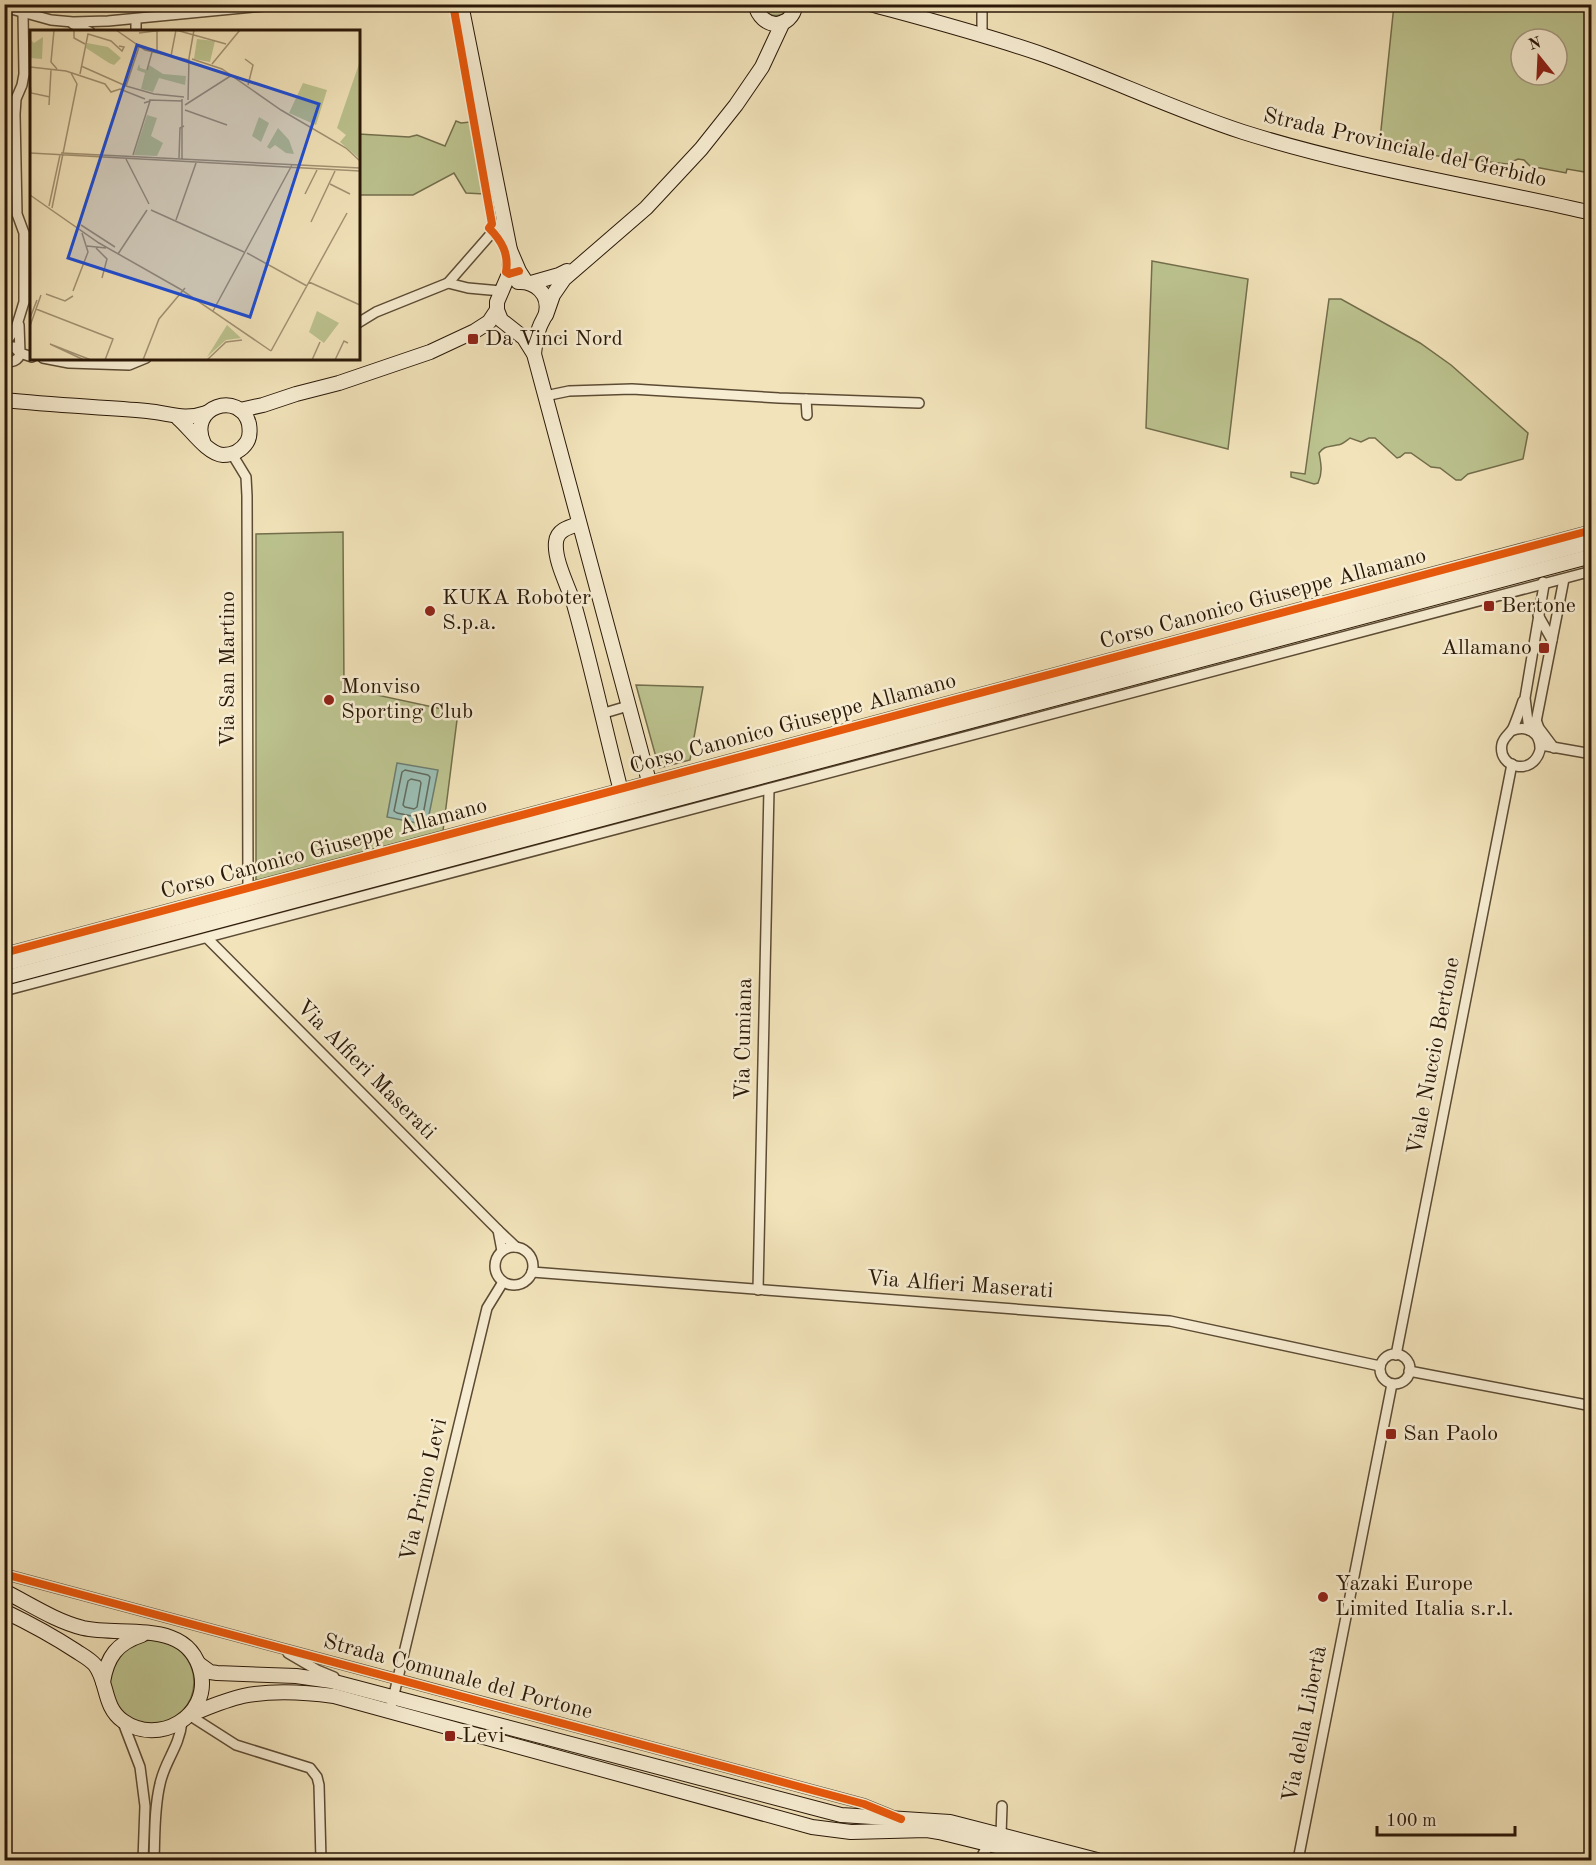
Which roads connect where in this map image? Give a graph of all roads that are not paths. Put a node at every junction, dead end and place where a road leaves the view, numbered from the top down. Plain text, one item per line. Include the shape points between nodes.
1 (171, 4) edge
2 (285, 4) edge
3 (462, 4) edge
4 (870, 4) edge
5 (982, 4) edge
6 (798, 6) edge
7 (4, 7) edge
8 (757, 10) edge
9 (23, 13) junction
10 (174, 15) junction
11 (136, 19) junction
12 (69, 22) junction
13 (783, 22) junction
14 (86, 30) edge
15 (136, 30) edge
16 (982, 35) junction
17 (766, 57) junction
18 (1592, 213) edge
19 (504, 219) junction
20 (510, 250) junction
21 (580, 264) junction
22 (448, 283) junction
23 (529, 283) junction
24 (502, 289) junction
25 (497, 310) junction
26 (19, 319) junction
27 (543, 320) junction
28 (360, 322) edge
29 (513, 329) junction
30 (475, 331) junction
31 (4, 346) edge
32 (20, 353) junction
33 (534, 354) junction
34 (30, 356) edge
35 (53, 360) edge
36 (141, 360) edge
37 (4, 361) edge
38 (544, 396) junction
39 (806, 399) junction
40 (4, 400) edge
41 (280, 401) junction
42 (919, 403) dead end
43 (240, 410) junction
44 (206, 413) junction
45 (807, 415) dead end
46 (178, 418) junction
47 (248, 440) junction
48 (204, 444) junction
49 (232, 454) junction
50 (579, 524) junction
51 (1592, 530) edge
52 (1592, 542) edge
53 (1592, 556) edge
54 (1535, 557) junction
55 (1592, 571) edge
56 (1564, 579) junction
57 (1544, 585) junction
58 (1538, 615) junction
59 (1552, 640) junction
60 (1525, 698) junction
61 (628, 706) junction
62 (601, 714) junction
63 (1536, 719) junction
64 (1511, 731) junction
65 (1532, 731) junction
66 (1541, 745) junction
67 (1554, 748) junction
68 (1592, 754) edge
69 (1512, 764) junction
70 (769, 789) junction
71 (652, 792) junction
72 (622, 794) junction
73 (660, 819) junction
74 (248, 888) junction
75 (207, 938) junction
76 (4, 953) edge
77 (4, 964) edge
78 (4, 978) edge
79 (4, 991) edge
80 (498, 1230) junction
81 (516, 1247) junction
82 (501, 1251) junction
83 (532, 1272) junction
84 (503, 1282) junction
85 (758, 1290) junction
86 (1396, 1355) junction
87 (1380, 1366) junction
88 (1409, 1371) junction
89 (1392, 1384) junction
90 (1592, 1406) edge
91 (4, 1574) edge
92 (4, 1591) edge
93 (4, 1611) edge
94 (147, 1633) junction
95 (276, 1647) junction
96 (199, 1664) junction
97 (399, 1680) junction
98 (104, 1682) junction
99 (359, 1687) junction
100 (394, 1696) junction
101 (390, 1711) junction
102 (185, 1718) junction
103 (122, 1720) junction
104 (1002, 1806) dead end
105 (901, 1820) junction
106 (997, 1840) junction
107 (143, 1860) edge
108 (154, 1860) edge
109 (321, 1860) edge
110 (980, 1860) edge
111 (1053, 1860) edge
112 (1097, 1860) edge
113 (1298, 1860) edge

1 - 10 street
2 - 10 street
3 - 19 street
4 - 16 street, Strada Provinciale del Gerbido
5 - 16 street
6 - 13 street
7 - 9 street
8 - 13 street via 771,23
8 - 17 street
9 - 12 street
9 - 26 street via 24,74 15,114 17,214 24,233 24,302
10 - 11 street
11 - 12 street
11 - 15 street
12 - 14 street
13 - 17 street
16 - 18 street, Strada Provinciale del Gerbido via 1293,147
17 - 21 street via 736,105 682,171 632,221
19 - 20 street
19 - 22 street
20 - 23 street
20 - 24 street
21 - 23 street
21 - 27 street via 560,284
22 - 24 street
22 - 28 street
23 - 24 street via 513,283
23 - 27 street via 544,295 547,304
24 - 25 street
25 - 29 street via 501,320
25 - 30 street via 489,322
26 - 31 street
26 - 32 street
27 - 29 street via 529,330
27 - 33 street via 535,338
29 - 30 street
29 - 33 street
30 - 41 street via 404,362
31 - 32 street via 14,347
32 - 34 street
32 - 37 street via 14,361
33 - 38 street
35 - 36 street via 129,365
38 - 39 street via 569,391 632,389
38 - 50 street
39 - 42 street
39 - 45 street
40 - 46 street via 150,411
41 - 43 street
41 - 47 street via 256,420
43 - 44 street via 226,405
43 - 47 street via 249,423
44 - 46 street
44 - 48 street via 200,428
46 - 48 street
47 - 49 street
48 - 49 street via 216,453
49 - 74 street, Via San Martino via 246,477 247,496
50 - 61 street
50 - 62 street via 561,531 556,546
51 - 54 street, Corso Canonico Giuseppe Allamano
52 - 54 street, Corso Canonico Giuseppe Allamano
53 - 54 street, Corso Canonico Giuseppe Allamano
54 - 57 street, Viale Nuccio Bertone
54 - 71 street, Corso Canonico Giuseppe Allamano
55 - 56 street
56 - 57 street
56 - 59 street
57 - 58 street, Viale Nuccio Bertone
57 - 70 street
58 - 59 street
58 - 60 street, Viale Nuccio Bertone
59 - 63 street
60 - 64 street, Viale Nuccio Bertone
60 - 65 street, Viale Nuccio Bertone
61 - 62 street
61 - 71 street
62 - 72 street
63 - 65 street
63 - 67 street
64 - 65 street
64 - 69 street, Viale Nuccio Bertone via 1502,752
65 - 66 street, Viale Nuccio Bertone
66 - 67 street
66 - 69 street via 1533,763 1521,767
67 - 68 street
69 - 86 street, Viale Nuccio Bertone
70 - 73 street
70 - 85 street, Via Cumiana
71 - 72 street, Corso Canonico Giuseppe Allamano
71 - 73 street
71 - 78 street, Corso Canonico Giuseppe Allamano
72 - 74 street, Corso Canonico Giuseppe Allamano
72 - 77 street, Corso Canonico Giuseppe Allamano
73 - 75 street
74 - 76 street, Corso Canonico Giuseppe Allamano
75 - 79 street
75 - 80 street, Via Alfieri Maserati
80 - 81 street, Via Alfieri Maserati
80 - 82 street
81 - 82 street
81 - 83 street via 531,1257
82 - 84 street via 495,1271
83 - 84 street via 521,1284
83 - 85 street, Via Alfieri Maserati
84 - 97 street, Via Primo Levi via 487,1308
85 - 87 street, Via Alfieri Maserati via 1170,1321
86 - 87 street
86 - 88 street via 1407,1362
87 - 89 street via 1384,1379
88 - 89 street via 1401,1383
88 - 90 street
89 - 113 street, Via della Libertà
91 - 95 street, Strada Comunale del Portone
92 - 94 street via 71,1624 95,1630
93 - 98 street via 91,1661
94 - 96 street via 178,1640 190,1649
94 - 98 street via 122,1644 112,1654
95 - 97 street, Strada Comunale del Portone
95 - 99 street, Strada Comunale del Portone
96 - 99 street, Strada Comunale del Portone via 210,1672 314,1678
96 - 102 street via 201,1690 197,1704
97 - 100 street, Via Primo Levi
97 - 105 street, Strada Comunale del Portone via 864,1804
98 - 103 street via 107,1700
99 - 100 street, Strada Comunale del Portone
100 - 101 street, Via Primo Levi
100 - 105 street, Strada Comunale del Portone via 841,1815
101 - 102 street, Strada Comunale del Portone via 334,1696 271,1693 237,1698
101 - 106 street, Strada Comunale del Portone via 812,1827 851,1832 929,1830
102 - 103 street, Strada Comunale del Portone via 169,1729 156,1731
102 - 108 street via 160,1783
102 - 109 street via 236,1745 314,1772 319,1785
103 - 107 street via 140,1767 145,1806
104 - 106 street
105 - 106 street, Strada Comunale del Portone via 950,1822
106 - 110 street
106 - 111 street, Strada Comunale del Portone
106 - 112 street, Strada Comunale del Portone

